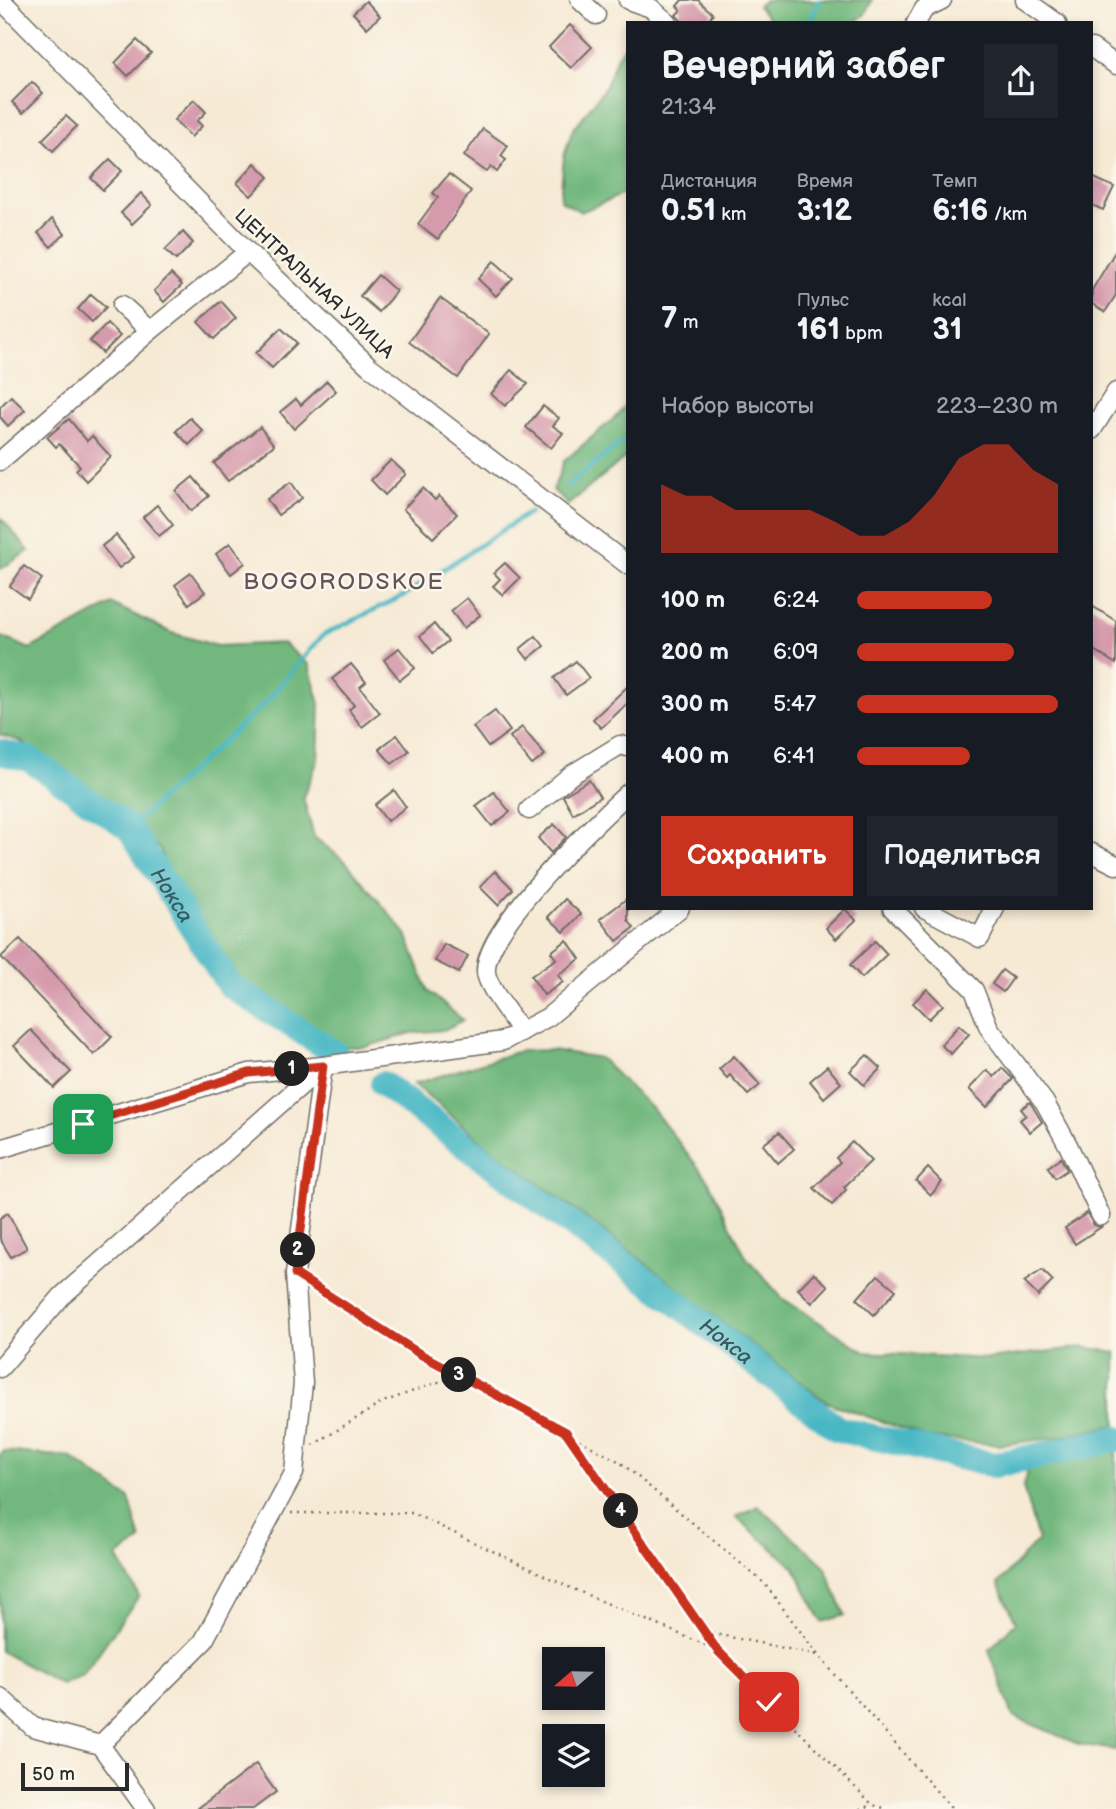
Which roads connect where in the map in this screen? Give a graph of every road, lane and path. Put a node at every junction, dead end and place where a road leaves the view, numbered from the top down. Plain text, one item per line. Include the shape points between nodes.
1 (1, 0) edge
2 (580, 0) edge
3 (628, 0) edge
4 (942, 0) edge
5 (1025, 0) edge
6 (596, 15) dead end
7 (666, 21) edge
8 (917, 21) edge
9 (1054, 21) edge
10 (1093, 49) edge
11 (1116, 65) edge
12 (248, 252) junction
13 (122, 305) dead end
14 (150, 331) junction
15 (1116, 392) edge
16 (1093, 428) edge
17 (0, 461) edge
18 (626, 563) edge
19 (626, 746) edge
20 (626, 795) edge
21 (529, 810) dead end
22 (1093, 854) edge
23 (1116, 865) edge
24 (678, 910) edge
25 (894, 910) edge
26 (928, 910) edge
27 (994, 910) edge
28 (522, 1032) junction
29 (323, 1066) junction
30 (0, 1149) edge
31 (1101, 1216) dead end
32 (295, 1274) junction
33 (0, 1368) edge
34 (458, 1375) junction
35 (566, 1432) junction
36 (296, 1455) junction
37 (272, 1513) junction
38 (705, 1632) junction
39 (717, 1650) junction
40 (818, 1655) junction
41 (0, 1697) edge
42 (100, 1745) junction
43 (873, 1805) junction
44 (146, 1809) edge
45 (860, 1809) edge
46 (888, 1809) edge
47 (952, 1809) edge

1 - 12 street, ЦЕНТРАЛЬНАЯ УЛИЦА
2 - 6 street
3 - 7 street via 652,8
4 - 8 street via 924,9
5 - 9 street
10 - 11 street
12 - 14 street
12 - 18 street, ЦЕНТРАЛЬНАЯ УЛИЦА via 369,366
13 - 14 street
14 - 17 street
15 - 16 street
19 - 21 street via 620,744 581,769
20 - 28 street via 538,882 488,954 486,975
22 - 23 street
24 - 28 street via 548,1017
25 - 31 street via 974,990 989,1028 1045,1103
26 - 27 street via 980,938
28 - 29 street via 503,1041
29 - 30 street via 249,1073
29 - 32 street
29 - 33 street via 62,1296
32 - 34 path
32 - 36 street via 303,1383
34 - 35 path
34 - 36 path via 383,1402
35 - 38 path
35 - 40 path via 620,1462 764,1583
36 - 37 street via 294,1473
37 - 39 path via 412,1513
37 - 42 street via 203,1642
38 - 39 path
38 - 40 path
39 - 43 path
40 - 47 path
41 - 42 street via 33,1727
42 - 44 street
43 - 45 path
43 - 46 path

